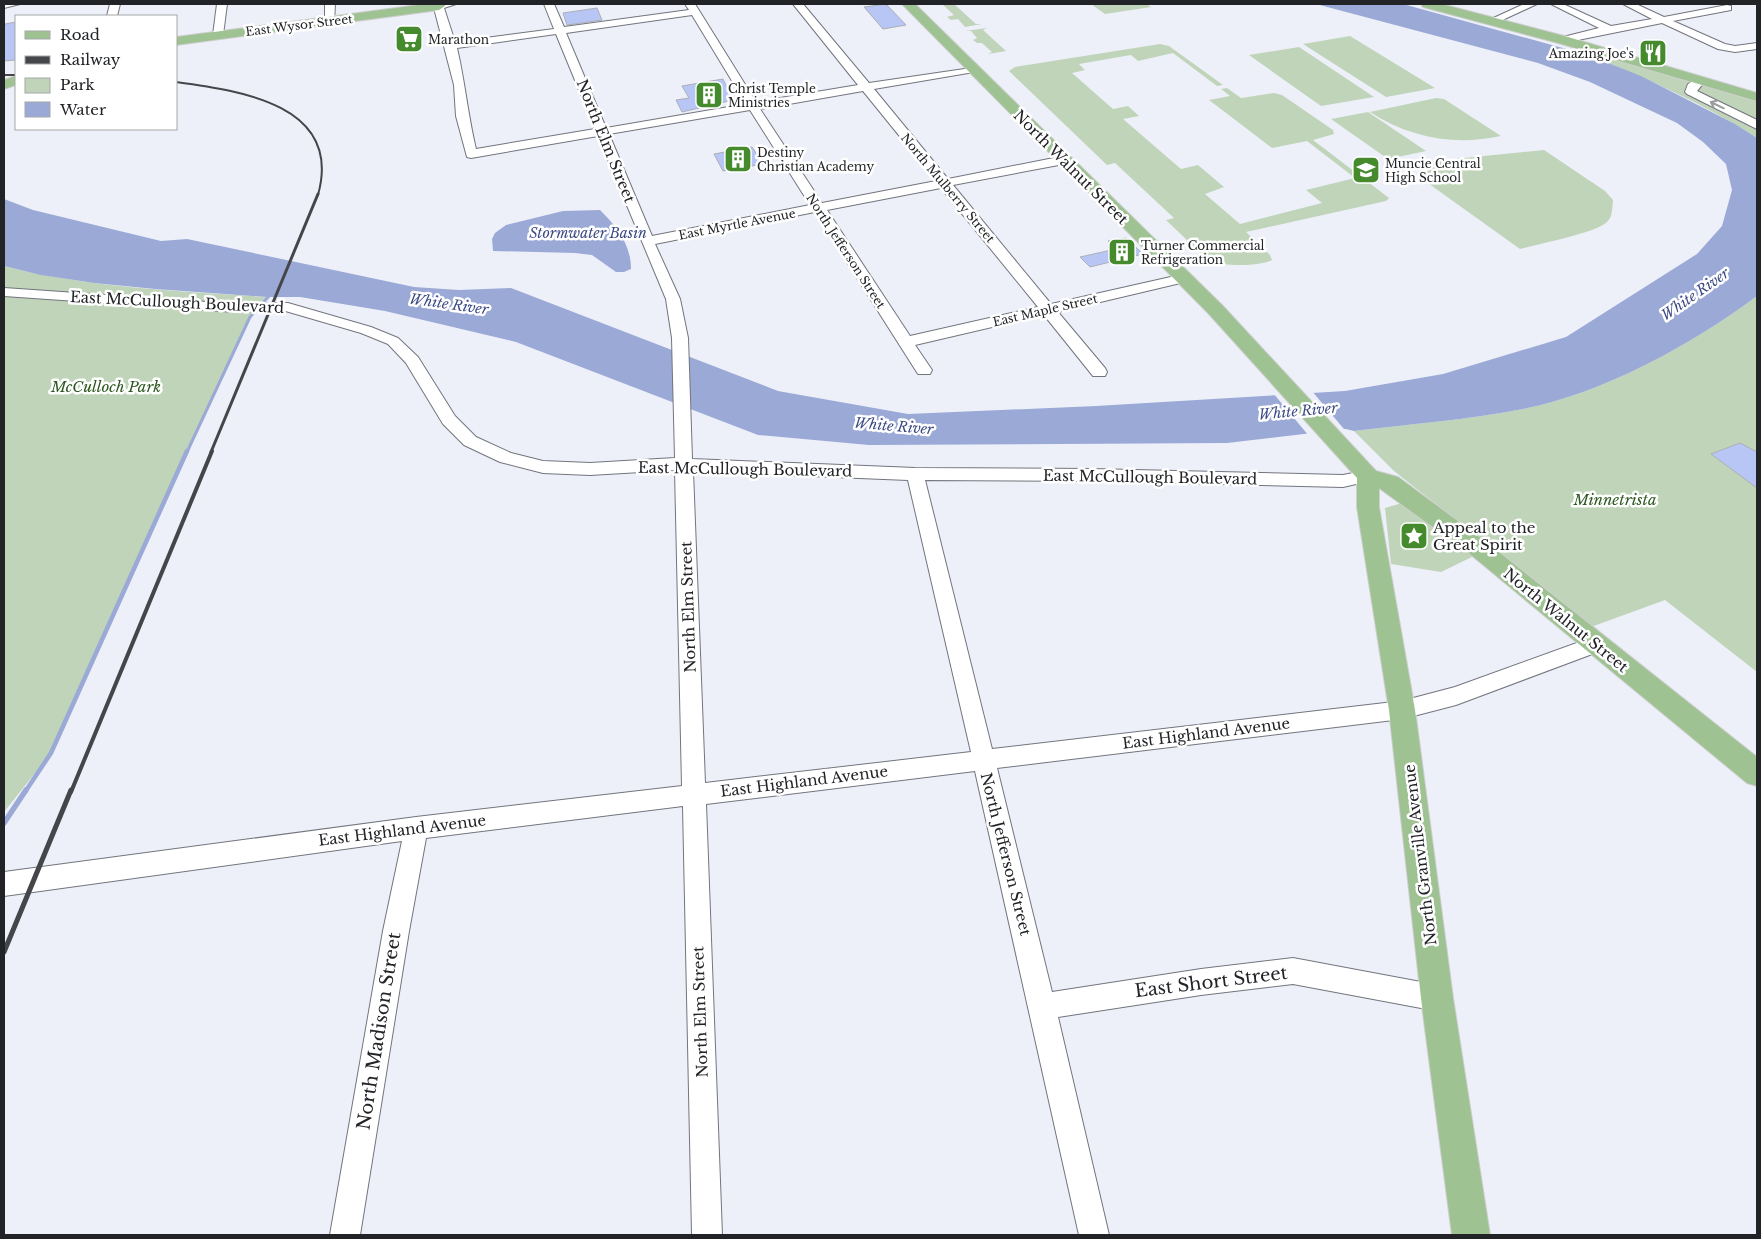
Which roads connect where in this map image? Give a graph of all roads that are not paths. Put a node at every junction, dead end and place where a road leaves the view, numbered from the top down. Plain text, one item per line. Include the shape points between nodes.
1 (222, 4) edge
2 (330, 4) edge
3 (410, 4) edge
4 (443, 4) edge
5 (549, 4) edge
6 (798, 4) edge
7 (908, 4) edge
8 (1427, 4) edge
9 (1532, 4) edge
10 (1556, 4) edge
11 (1628, 4) edge
12 (692, 8) edge
13 (1727, 8) dead end
14 (347, 18) junction
15 (1663, 20) junction
16 (330, 21) junction
17 (1492, 21) junction
18 (561, 30) junction
19 (1611, 30) junction
20 (218, 35) junction
21 (1564, 40) junction
22 (178, 41) edge
23 (451, 46) junction
24 (1757, 46) edge
25 (974, 69) junction
26 (1700, 80) junction
27 (865, 88) junction
28 (1757, 96) edge
29 (752, 106) junction
30 (1757, 125) edge
31 (602, 132) junction
32 (1064, 160) junction
33 (947, 184) junction
34 (819, 208) junction
35 (646, 241) junction
36 (1184, 278) junction
37 (4, 292) edge
38 (1048, 309) junction
39 (906, 342) junction
40 (924, 370) dead end
41 (1099, 372) dead end
42 (684, 465) junction
43 (1359, 468) junction
44 (915, 474) junction
45 (1596, 644) junction
46 (1402, 710) junction
47 (982, 761) junction
48 (1757, 774) edge
49 (694, 794) junction
50 (416, 828) junction
51 (4, 884) edge
52 (1437, 998) junction
53 (1044, 1006) junction
54 (346, 1235) edge
55 (707, 1235) edge
56 (1094, 1235) edge
57 (1471, 1235) edge

1 - 20 street
2 - 16 street
3 - 14 main road
4 - 14 main road, East Wysor Street
4 - 23 street
5 - 18 street, North Elm Street
6 - 27 street, North Mulberry Street
7 - 25 main road, North Walnut Street
8 - 17 main road
9 - 17 street
10 - 19 street
11 - 15 street
12 - 18 street
12 - 29 street, North Jefferson Street
13 - 15 street
14 - 16 main road, East Wysor Street
15 - 19 street
15 - 24 street via 1728,48
16 - 20 main road, East Wysor Street
17 - 21 main road
18 - 23 street
18 - 31 street, North Elm Street
19 - 21 street
20 - 22 main road, East Wysor Street
21 - 26 main road
23 - 31 street via 471,154
25 - 27 street
25 - 32 main road, North Walnut Street
26 - 28 main road
30 -> 26 street via 1691,92 1692,86
27 - 29 street
27 - 33 street, North Mulberry Street
29 - 31 street
29 - 34 street, North Jefferson Street
31 - 35 street, North Elm Street
32 - 33 street, East Myrtle Avenue
32 - 36 main road, North Walnut Street
33 - 34 street, East Myrtle Avenue
33 - 38 street, North Mulberry Street
34 - 35 street, East Myrtle Avenue
34 - 39 street, North Jefferson Street
35 - 42 street, North Elm Street via 673,299 680,338
36 - 38 street, East Maple Street
36 - 43 main road, North Walnut Street
37 - 42 street, East McCullough Boulevard via 236,308 282,306 393,341 412,360 459,432 472,443 506,458 565,469
38 - 39 street, East Maple Street
38 - 41 street, North Mulberry Street
39 - 40 street, North Jefferson Street
42 - 44 street, East McCullough Boulevard
42 - 49 street, North Elm Street
43 - 44 street, East McCullough Boulevard via 1343,481
43 - 45 main road, North Walnut Street via 1390,483 1478,548
43 - 46 main road, North Granville Avenue
44 - 47 street, North Jefferson Street
45 - 46 street, East Highland Avenue via 1456,696
45 - 48 main road, North Walnut Street
46 - 47 street, East Highland Avenue
46 - 52 main road, North Granville Avenue
47 - 49 street, East Highland Avenue
47 - 53 street, North Jefferson Street
49 - 50 street, East Highland Avenue
49 - 55 street, North Elm Street
50 - 51 street, East Highland Avenue
50 - 54 street, North Madison Street
52 - 53 street, East Short Street via 1293,971
52 - 57 main road, North Granville Avenue
53 - 56 street, North Jefferson Street

